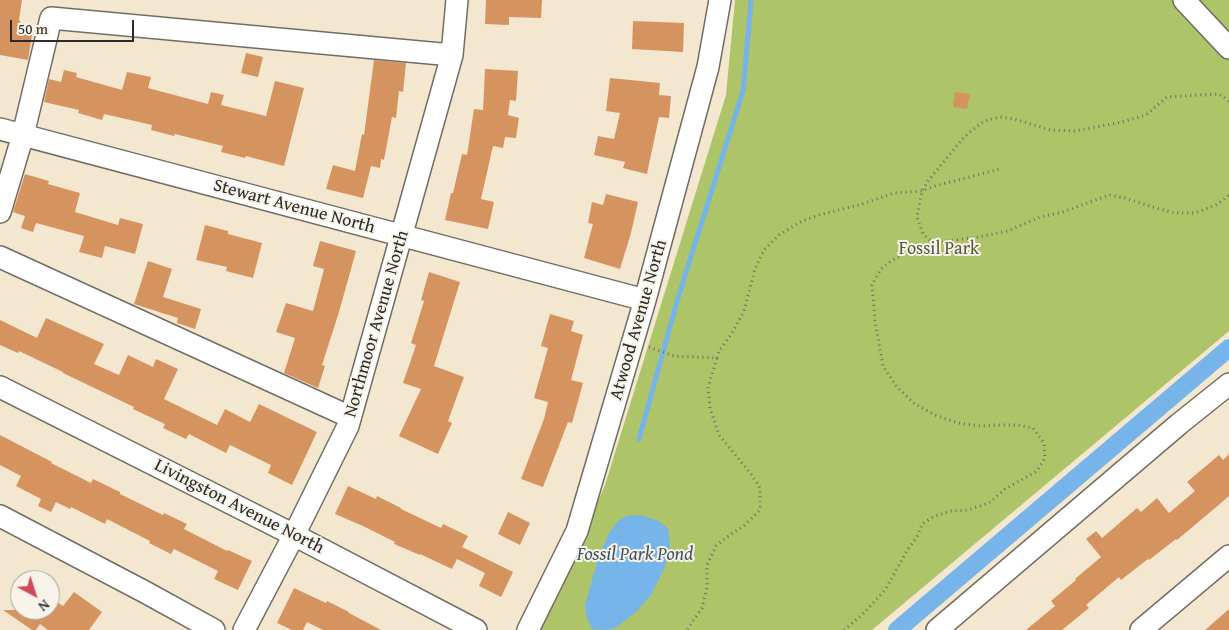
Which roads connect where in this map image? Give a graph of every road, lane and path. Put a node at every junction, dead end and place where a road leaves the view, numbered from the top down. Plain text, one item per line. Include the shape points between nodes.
1 (457, 0) edge
2 (720, 0) edge
3 (1184, 0) edge
4 (1229, 48) edge
5 (452, 55) junction
6 (1229, 101) edge
7 (0, 129) edge
8 (23, 135) junction
9 (1000, 169) dead end
10 (922, 191) junction
11 (1229, 195) edge
12 (0, 212) edge
13 (402, 236) junction
14 (948, 241) junction
15 (0, 256) edge
16 (646, 300) junction
17 (648, 347) dead end
18 (717, 358) junction
19 (1229, 384) edge
20 (0, 387) edge
21 (350, 417) junction
22 (0, 516) edge
23 (294, 534) junction
24 (1229, 556) edge
25 (214, 630) edge
26 (244, 630) edge
27 (476, 630) edge
28 (528, 630) edge
29 (687, 630) edge
30 (844, 630) edge
31 (937, 630) edge
32 (1140, 630) edge

1 - 5 street, Northmoor Avenue North
2 - 16 street, Atwood Avenue North via 708,67
3 - 4 street
5 - 8 street via 51,18
5 - 13 street, Northmoor Avenue North
6 - 10 path via 1220,94 1167,97 1146,115 1075,131 1050,130 1000,116 984,120 964,137
7 - 8 street, Stewart Avenue North
8 - 12 street
8 - 13 street, Stewart Avenue North
9 - 10 path
10 - 14 path via 917,217 923,234 934,244
10 - 18 path via 894,193 819,215 779,235 764,250 755,269 744,311
11 - 14 path via 1218,204 1195,213 1156,208 1109,195 1008,231
13 - 16 street, Stewart Avenue North
13 - 21 street, Northmoor Avenue North
14 - 30 path via 906,253 891,261 881,269 872,285 883,366 897,387 915,404 935,415 980,426 1033,428 1044,443 1045,458 1037,471 1005,489 989,503 968,510 950,511 922,524 885,590
15 - 21 street
16 - 28 street, Atwood Avenue North via 577,530
17 - 18 path via 674,356
18 - 29 path via 708,387 710,408 719,435 760,488 760,510 716,546 707,565 707,587 702,608
19 - 31 street
20 - 23 street, Livingston Avenue North
21 - 23 street, Northmoor Avenue North
22 - 25 street
23 - 26 street, Northmoor Avenue North
23 - 27 street, Livingston Avenue North
24 - 32 street

